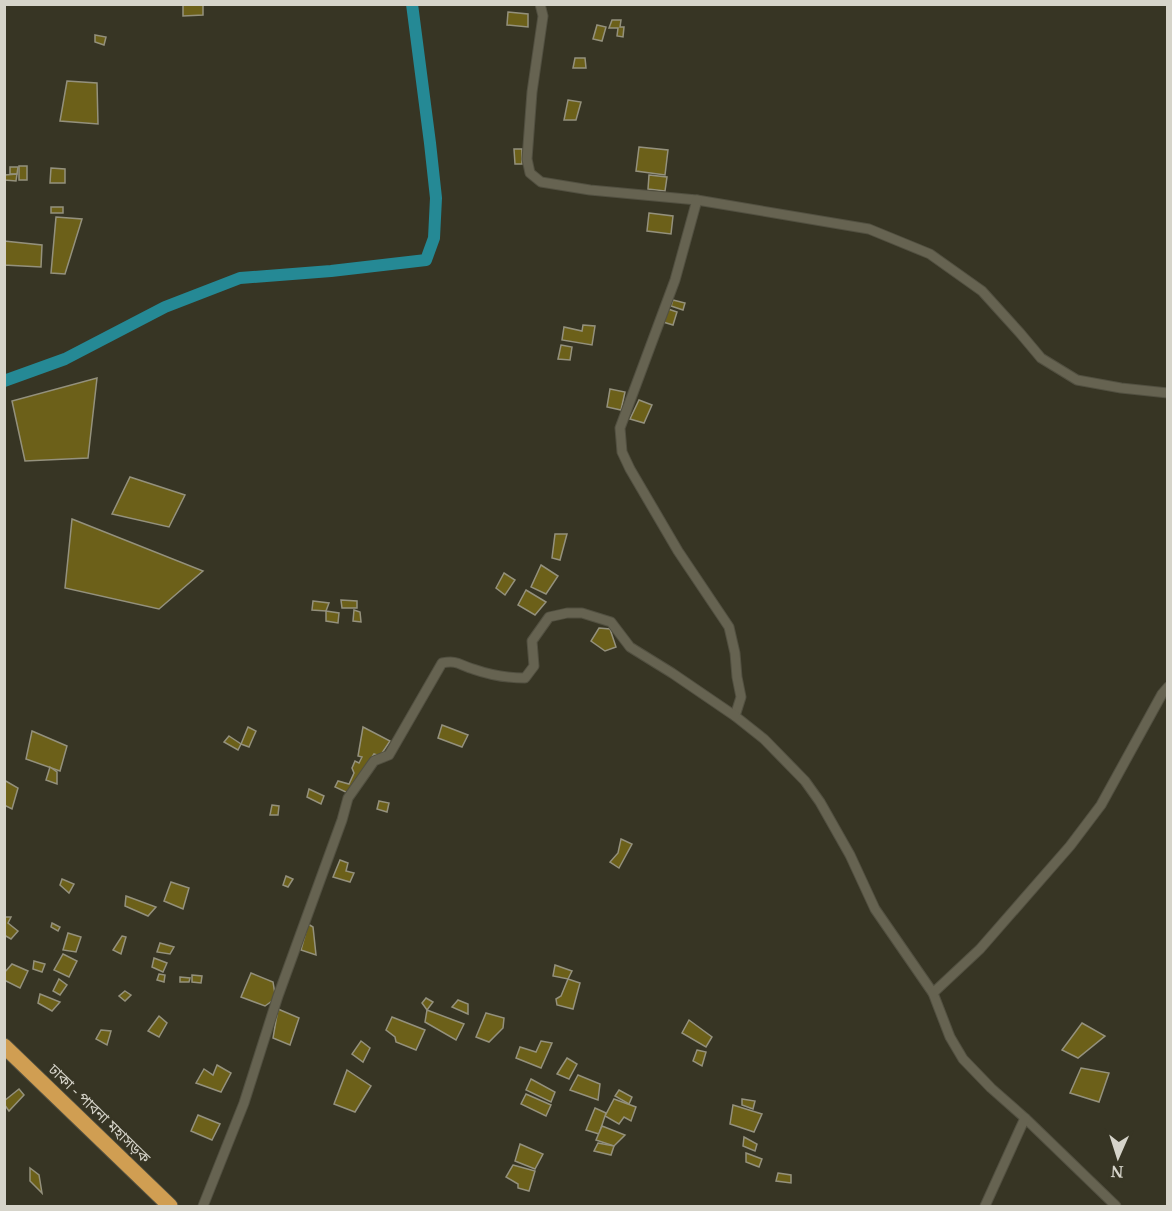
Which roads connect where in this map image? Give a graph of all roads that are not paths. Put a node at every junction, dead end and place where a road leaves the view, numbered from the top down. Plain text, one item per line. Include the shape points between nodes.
1 (540, 4) edge
2 (697, 200) junction
3 (1167, 393) edge
4 (1167, 687) edge
5 (735, 716) junction
6 (933, 993) junction
7 (4, 1046) edge
8 (1026, 1118) junction
9 (170, 1206) edge
10 (203, 1206) edge
11 (985, 1206) edge
12 (1116, 1206) edge

1 - 2 street via 543,16 527,159 530,173 541,182 590,190
2 - 3 street via 869,229 930,254 982,291 1041,358 1077,380
2 - 5 street via 675,280 620,428 622,453 630,469 729,627 741,698
4 - 6 street via 1101,805 1070,846 980,949
5 - 6 street via 764,738 805,781 850,855 875,909
5 - 10 street via 630,647 611,622 582,613 549,616 532,641 534,666 525,678 495,675 454,661 442,663 389,755 374,761 348,798 244,1103
6 - 8 street via 963,1059
7 - 9 highway, ঢাকা - পাবনা মহাসড়ক
8 - 11 street
8 - 12 street

